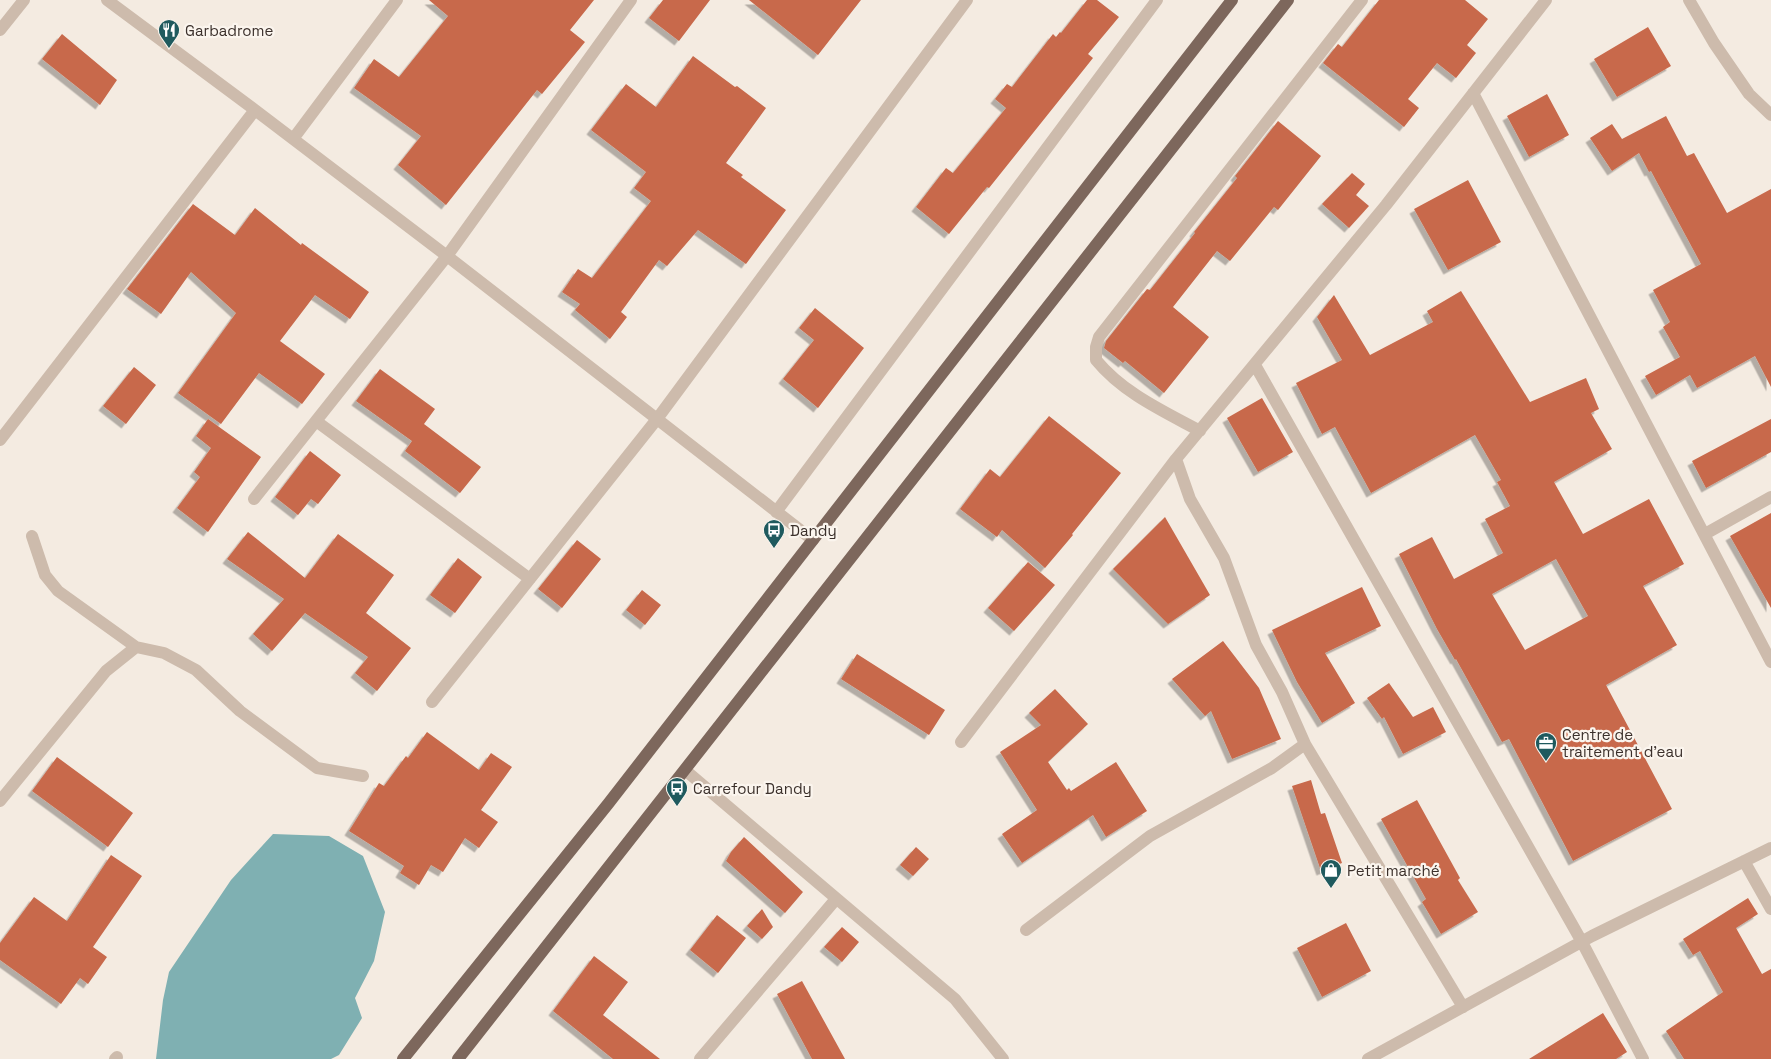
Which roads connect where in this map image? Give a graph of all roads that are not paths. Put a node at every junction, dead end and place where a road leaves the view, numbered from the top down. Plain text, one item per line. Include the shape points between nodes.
1 (24, 0) edge
2 (107, 0) edge
3 (396, 0) edge
4 (631, 0) edge
5 (967, 0) edge
6 (1157, 0) edge
7 (1232, 0) edge
8 (1288, 0) edge
9 (1362, 0) edge
10 (1546, 0) edge
11 (1689, 0) edge
12 (0, 30) edge
13 (1473, 93) junction
14 (255, 110) junction
15 (1771, 115) edge
16 (293, 139) junction
17 (447, 256) junction
18 (1255, 365) junction
19 (657, 419) junction
20 (316, 421) junction
21 (1200, 431) junction
22 (0, 440) edge
23 (1176, 459) junction
24 (1771, 497) edge
25 (254, 499) dead end
26 (776, 512) junction
27 (1705, 534) junction
28 (32, 536) dead end
29 (813, 540) junction
30 (530, 579) junction
31 (136, 647) junction
32 (1771, 662) edge
33 (432, 702) dead end
34 (961, 742) dead end
35 (1306, 744) junction
36 (685, 770) junction
37 (364, 776) dead end
38 (0, 801) edge
39 (1771, 848) edge
40 (1744, 861) junction
41 (836, 899) junction
42 (1771, 909) edge
43 (1026, 930) dead end
44 (1582, 942) junction
45 (1463, 1007) junction
46 (403, 1059) edge
47 (458, 1059) edge
48 (700, 1059) edge
49 (1003, 1059) edge
50 (1368, 1059) edge
51 (1643, 1059) edge

1 - 12 street
2 - 14 street
3 - 16 street
4 - 17 street
5 - 19 street
6 - 26 street
7 - 29 main road
8 - 36 main road
9 - 21 street via 1099,337 1096,360 1108,376
10 - 13 street
11 - 15 street via 1749,94
13 - 18 street
13 - 27 street
14 - 16 street
14 - 22 street
16 - 17 street
17 - 19 street
17 - 20 street
18 - 21 street
18 - 44 street
19 - 26 street
19 - 30 street
20 - 25 street
20 - 30 street
21 - 23 street
23 - 34 street
23 - 35 street via 1190,499 1224,558 1256,645
24 - 27 street
26 - 29 street
27 - 32 street
28 - 31 street via 45,575 58,591
29 - 46 main road via 608,804
30 - 33 street
31 - 37 street via 164,653 196,670 240,711 317,768
31 - 38 street via 106,671
35 - 43 street via 1272,768 1150,836
35 - 45 street
36 - 41 street
36 - 47 main road
39 - 40 street
40 - 42 street
40 - 44 street
41 - 48 street
41 - 49 street via 955,999
44 - 45 street
44 - 51 street
45 - 50 street

